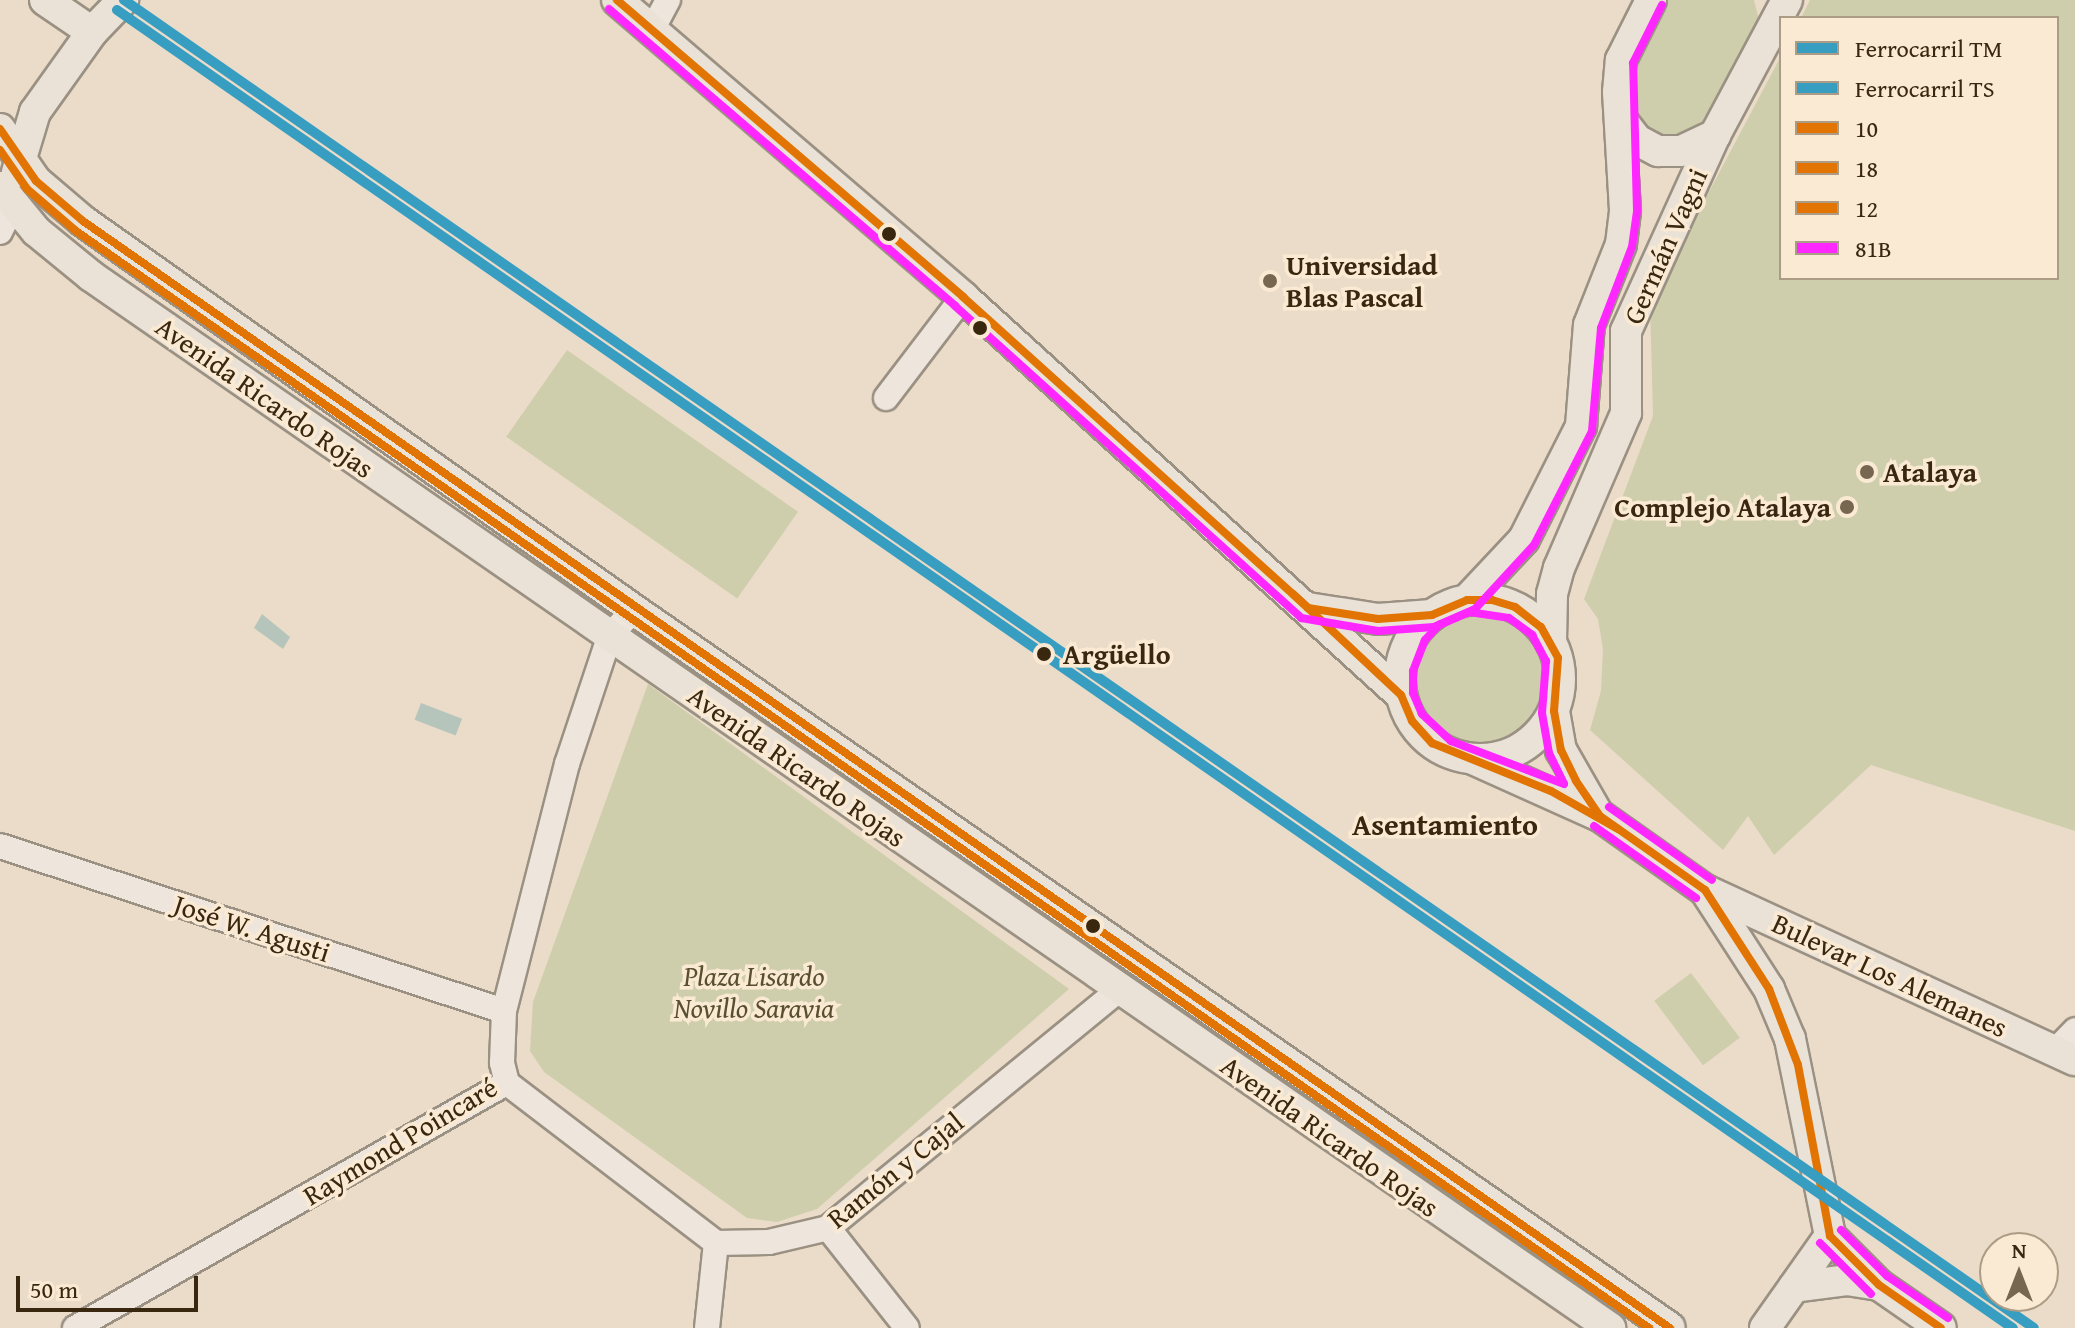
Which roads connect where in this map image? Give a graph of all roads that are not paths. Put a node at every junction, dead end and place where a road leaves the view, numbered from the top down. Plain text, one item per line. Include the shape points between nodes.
1 (45, 0) edge
2 (123, 0) edge
3 (617, 0) edge
4 (668, 0) edge
5 (1651, 0) edge
6 (1787, 0) edge
7 (652, 30) junction
8 (92, 32) junction
9 (1623, 122) junction
10 (0, 129) edge
11 (1715, 135) junction
12 (19, 159) junction
13 (4, 208) edge
14 (963, 297) junction
15 (886, 398) dead end
16 (1467, 600) junction
17 (1308, 608) junction
18 (634, 610) junction
19 (1432, 615) junction
20 (610, 635) junction
21 (1551, 642) junction
22 (1401, 695) junction
23 (1554, 711) junction
24 (1473, 759) junction
25 (1600, 816) junction
26 (0, 846) edge
27 (1705, 890) junction
28 (1829, 948) junction
29 (1769, 989) junction
30 (1119, 990) junction
31 (504, 1011) junction
32 (1254, 1038) junction
33 (2068, 1047) edge
34 (507, 1083) junction
35 (828, 1228) junction
36 (1830, 1236) junction
37 (716, 1243) junction
38 (1879, 1285) junction
39 (1794, 1287) junction
40 (75, 1328) edge
41 (707, 1328) edge
42 (907, 1328) edge
43 (1610, 1328) edge
44 (1670, 1328) edge
45 (1765, 1328) edge
46 (1941, 1328) edge

1 - 8 main road
2 - 8 main road
3 - 7 main road
4 - 7 street
5 - 9 main road, Germán Vagni via 1621,60 1618,92
6 - 11 main road, Germán Vagni
7 - 14 main road
8 - 12 main road via 35,112
9 - 11 main road via 1637,140 1658,151 1681,151
9 - 16 main road, Germán Vagni via 1621,244 1589,325 1581,426 1524,539
10 - 12 main road, Avenida Ricardo Rojas
11 - 21 main road, Germán Vagni via 1626,331 1626,413 1559,568 1552,594
12 - 13 main road
12 - 18 main road, Avenida Ricardo Rojas via 83,221
13 - 20 main road, Avenida Ricardo Rojas via 91,276
14 - 15 street
14 - 17 main road
16 - 19 main road
16 - 21 main road via 1515,607
17 - 19 main road via 1378,619
17 - 22 main road
18 - 20 street, Raymond Poincaré
18 - 32 main road, Avenida Ricardo Rojas
19 - 22 main road via 1404,656
20 - 30 main road, Avenida Ricardo Rojas
20 - 31 street, Raymond Poincaré via 567,764
21 - 23 main road via 1560,676
22 - 24 main road via 1421,734 1445,751
23 - 24 main road via 1519,749
23 - 25 main road via 1561,750
24 - 25 main road
25 - 27 main road
26 - 31 street, José W. Agusti
27 - 28 main road, Bulevar Los Alemanes
27 - 29 main road
28 - 29 main road via 1795,945 1774,951 1765,970
28 - 33 main road, Bulevar Los Alemanes
29 - 36 main road via 1798,1065
30 - 32 main road via 1150,987 1212,1028
30 - 35 street, Ramón y Cajal
30 - 43 main road, Avenida Ricardo Rojas
31 - 34 street, Raymond Poincaré via 502,1063
32 - 44 main road, Avenida Ricardo Rojas
34 - 37 street
34 - 40 street, Raymond Poincaré
35 - 37 street, Ramón y Cajal via 769,1242
35 - 42 street
36 - 38 main road
36 - 39 main road
37 - 41 street
38 - 39 main road via 1847,1280
38 - 46 main road
39 - 45 main road

